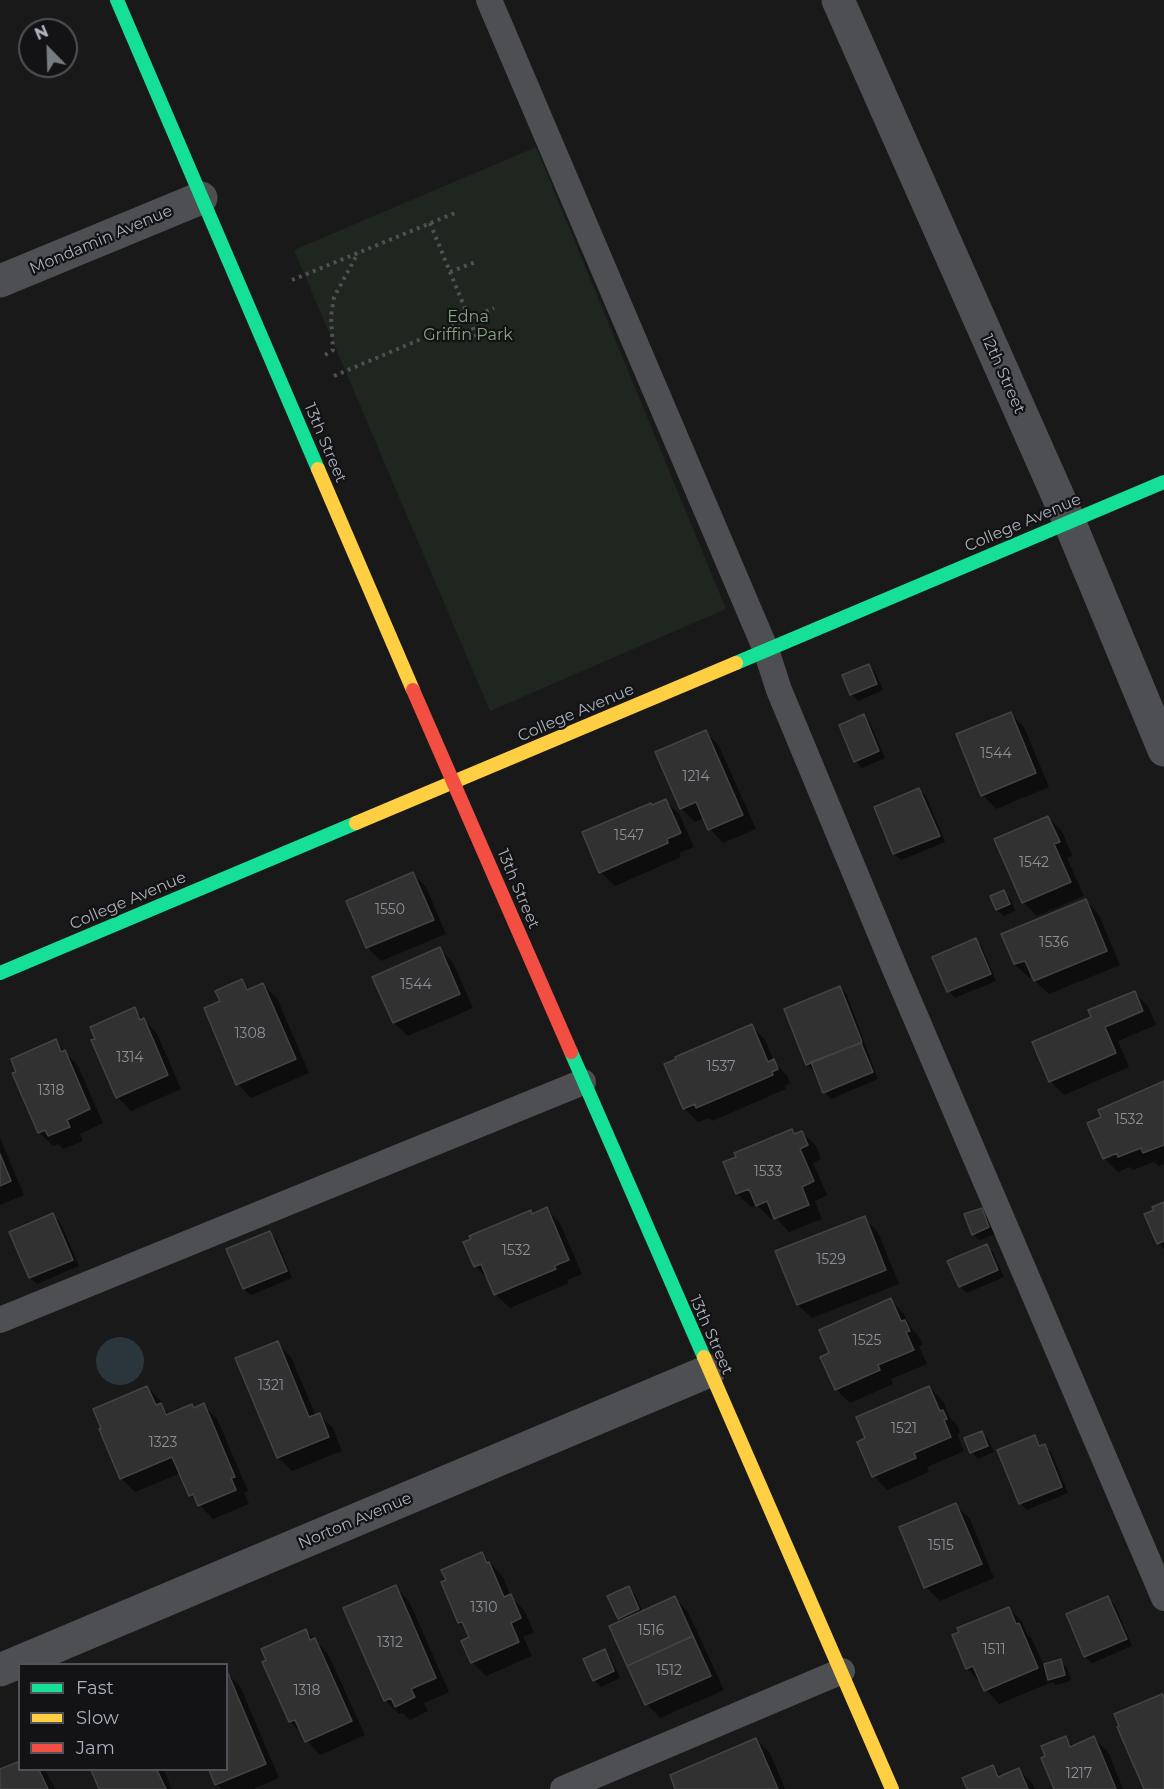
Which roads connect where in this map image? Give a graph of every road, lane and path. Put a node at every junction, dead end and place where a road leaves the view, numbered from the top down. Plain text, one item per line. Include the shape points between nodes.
1 (117, 0) edge
2 (489, 0) edge
3 (838, 0) edge
4 (201, 198) junction
5 (454, 213) dead end
6 (430, 224) junction
7 (358, 253) junction
8 (475, 262) dead end
9 (450, 272) junction
10 (292, 280) dead end
11 (0, 282) edge
12 (494, 308) dead end
13 (469, 319) junction
14 (477, 338) dead end
15 (325, 355) dead end
16 (334, 376) dead end
17 (1164, 482) edge
18 (1069, 521) junction
19 (766, 650) junction
20 (1164, 750) edge
21 (453, 782) junction
22 (0, 973) edge
23 (583, 1082) junction
24 (0, 1320) edge
25 (709, 1371) junction
26 (1164, 1598) edge
27 (0, 1670) edge
28 (842, 1671) junction
29 (563, 1789) edge
30 (892, 1789) edge

1 - 4 street, 13th Street
2 - 19 lane
3 - 18 street, 12th Street
4 - 11 street, Mondamin Avenue
4 - 21 street, 13th Street
5 - 6 path
6 - 7 path
6 - 9 path
7 - 10 path
7 - 15 path via 334,297 333,350
8 - 9 path
9 - 13 path
12 - 13 path
13 - 14 path
13 - 16 path
17 - 18 street, College Avenue
18 - 19 street, College Avenue
18 - 20 street, 12th Street
19 - 21 street, College Avenue
19 - 26 lane via 895,969
21 - 22 street, College Avenue
21 - 23 street, 13th Street
23 - 24 lane
23 - 25 street, 13th Street
25 - 27 street, Norton Avenue
25 - 28 street, 13th Street
28 - 29 lane
28 - 30 street, 13th Street

